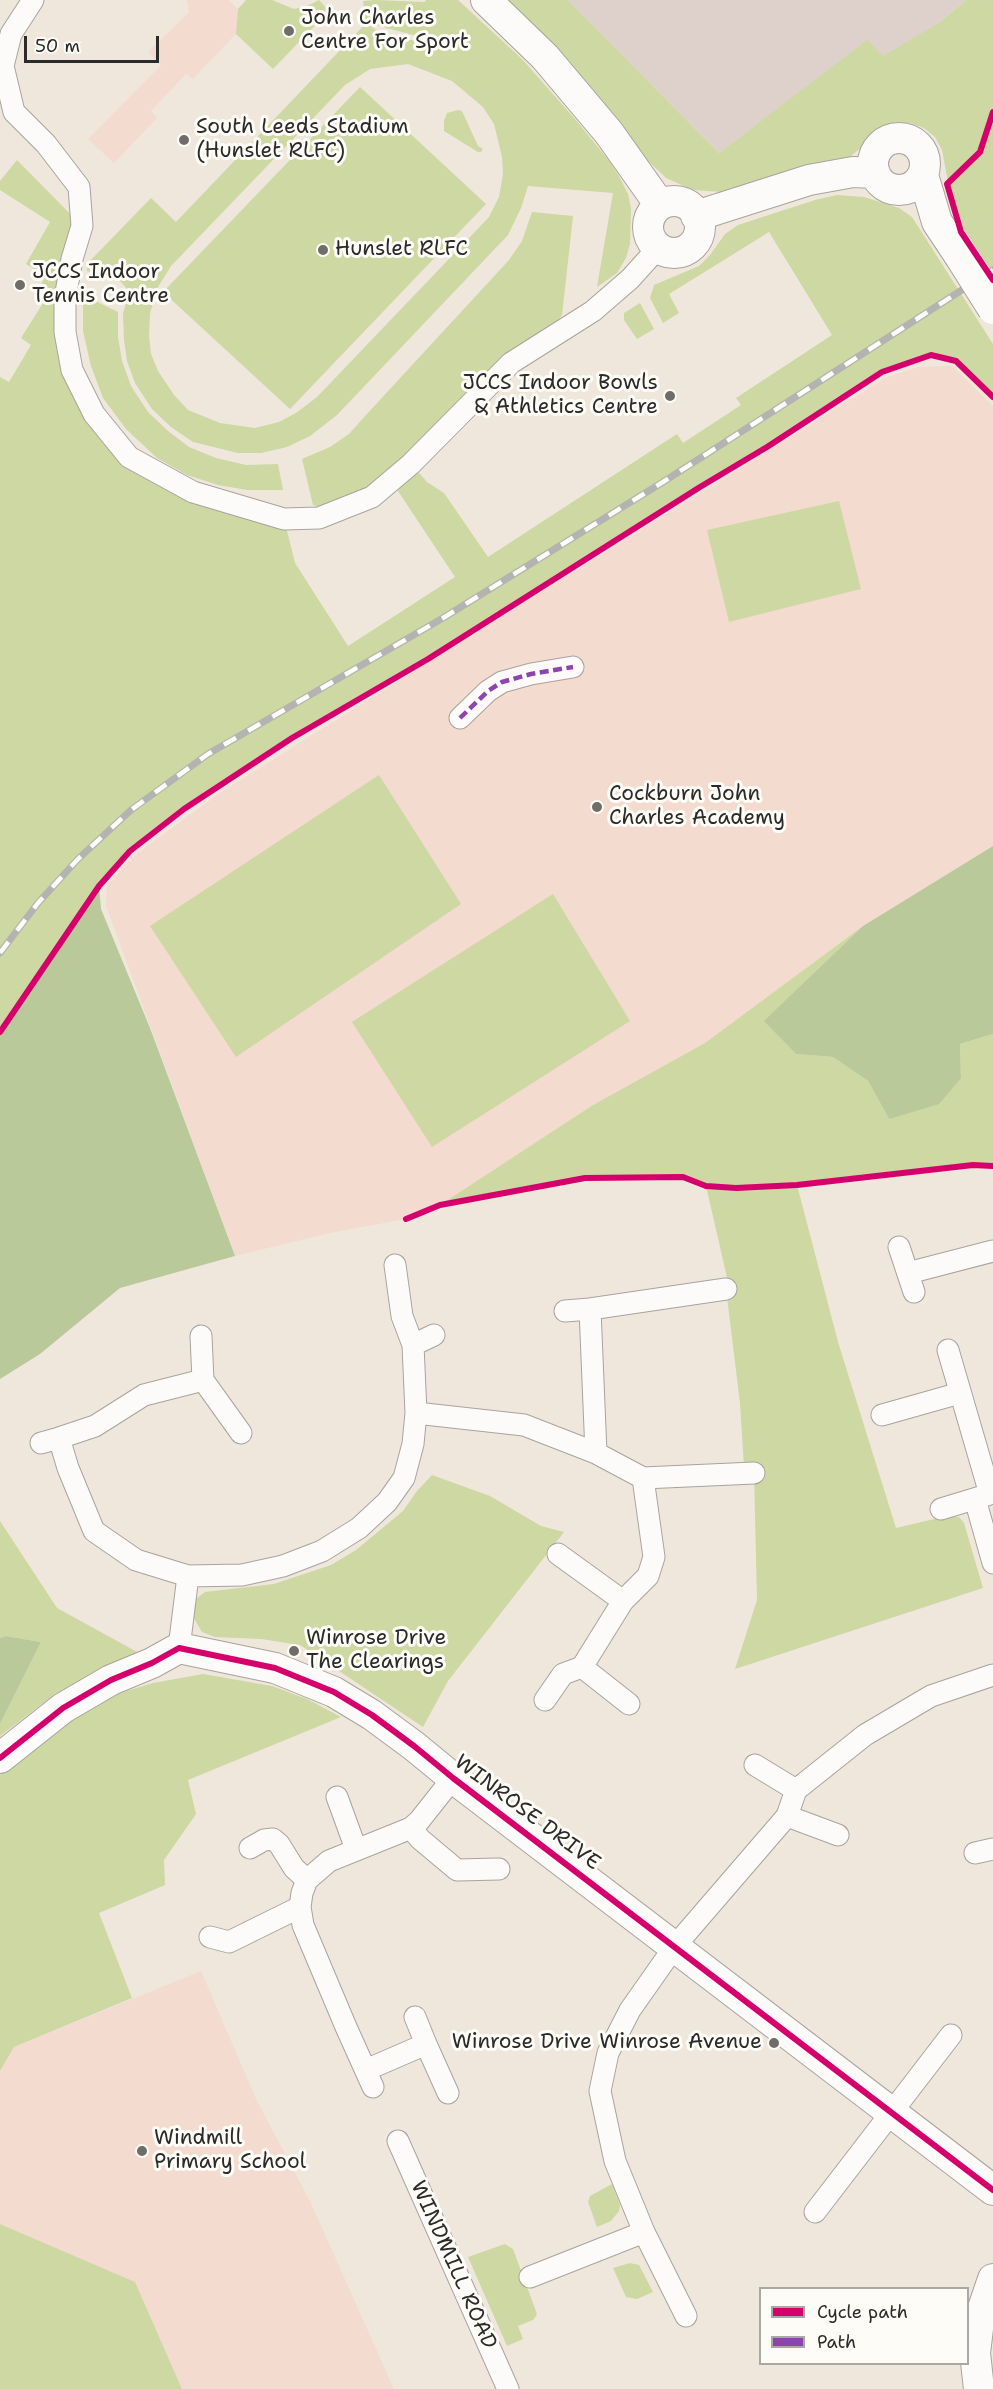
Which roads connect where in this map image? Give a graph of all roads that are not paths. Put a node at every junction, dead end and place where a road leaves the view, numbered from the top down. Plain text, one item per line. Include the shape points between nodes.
1 (33, 0) edge
2 (486, 0) edge
3 (923, 175) junction
4 (886, 182) junction
5 (660, 205) junction
6 (696, 216) junction
7 (938, 222) junction
8 (658, 248) junction
9 (993, 309) edge
10 (573, 667) dead end
11 (460, 718) dead end
12 (899, 1247) dead end
13 (993, 1251) edge
14 (395, 1265) dead end
15 (726, 1289) dead end
16 (590, 1309) junction
17 (565, 1311) dead end
18 (434, 1335) dead end
19 (201, 1336) dead end
20 (413, 1345) junction
21 (948, 1350) dead end
22 (202, 1380) junction
23 (960, 1393) junction
24 (416, 1413) junction
25 (882, 1415) dead end
26 (241, 1433) dead end
27 (596, 1453) junction
28 (754, 1473) dead end
29 (643, 1478) junction
30 (986, 1496) edge
31 (941, 1509) dead end
32 (558, 1554) dead end
33 (993, 1563) edge
34 (188, 1576) junction
35 (624, 1601) junction
36 (179, 1648) junction
37 (582, 1667) junction
38 (993, 1675) edge
39 (545, 1700) dead end
40 (629, 1704) dead end
41 (0, 1758) edge
42 (755, 1765) dead end
43 (453, 1778) junction
44 (796, 1791) junction
45 (338, 1797) dead end
46 (787, 1816) junction
47 (411, 1828) junction
48 (838, 1835) dead end
49 (250, 1848) dead end
50 (356, 1849) junction
51 (500, 1869) dead end
52 (307, 1880) junction
53 (300, 1907) junction
54 (210, 1937) dead end
55 (675, 1946) junction
56 (415, 2016) dead end
57 (951, 2035) dead end
58 (426, 2044) junction
59 (448, 2093) dead end
60 (891, 2112) junction
61 (398, 2141) dead end
62 (993, 2190) edge
63 (815, 2212) dead end
64 (644, 2232) junction
65 (530, 2277) dead end
66 (993, 2279) edge
67 (686, 2316) dead end
68 (508, 2389) edge
69 (979, 2389) edge

1 - 8 street via 11,34 3,66 14,112 80,187 82,226 65,298 65,332 72,370 94,414 129,457 193,492 284,519 319,518 372,497 511,363 593,311
2 - 5 street via 545,57 609,133
3 - 4 street via 913,186
3 - 4 street via 921,151 900,138 878,149 873,165
3 - 7 street
4 - 6 street via 853,172 809,180
4 - 7 street
5 - 6 street via 679,202
5 - 8 street via 648,225 649,236
6 - 8 street via 697,237 687,249 672,253
7 - 9 street, bridge
10 - 11 street via 502,682
12 - 13 street via 911,1282
14 - 20 street via 402,1316
15 - 16 street
16 - 17 street
16 - 27 street
18 - 20 street
19 - 22 street
20 - 24 street
21 - 23 street
22 - 26 street
22 - 34 street via 144,1395 95,1426 50,1440 68,1468 94,1531 136,1560
23 - 25 street
23 - 30 street
24 - 27 street via 524,1425
24 - 34 street via 404,1478 387,1502 359,1528 322,1551 283,1566 242,1575
27 - 29 street
28 - 29 street
29 - 35 street via 654,1557 648,1576
30 - 31 street
30 - 33 street
32 - 35 street
34 - 36 street
35 - 37 street
36 - 41 street via 63,1708
36 - 43 street, WINROSE DRIVE via 275,1668 334,1692 372,1715
37 - 39 street via 563,1674
37 - 40 street
38 - 44 street via 931,1696 865,1735
42 - 44 street
43 - 47 street
43 - 55 street, WINROSE DRIVE
44 - 46 street
45 - 50 street
46 - 48 street
46 - 55 street
47 - 50 street
47 - 51 street via 458,1870
49 - 52 street via 273,1839
50 - 52 street via 329,1862
52 - 53 street
53 - 54 street via 230,1942
53 - 58 street via 303,1925 370,2078
55 - 60 street, WINROSE DRIVE
55 - 64 street via 630,2010 608,2053 600,2091 615,2161
56 - 58 street
57 - 60 street
58 - 59 street
60 - 62 street, WINROSE DRIVE
60 - 63 street
61 - 68 street, WINDMILL ROAD
64 - 65 street
64 - 67 street
66 - 69 street via 979,2320 975,2353

